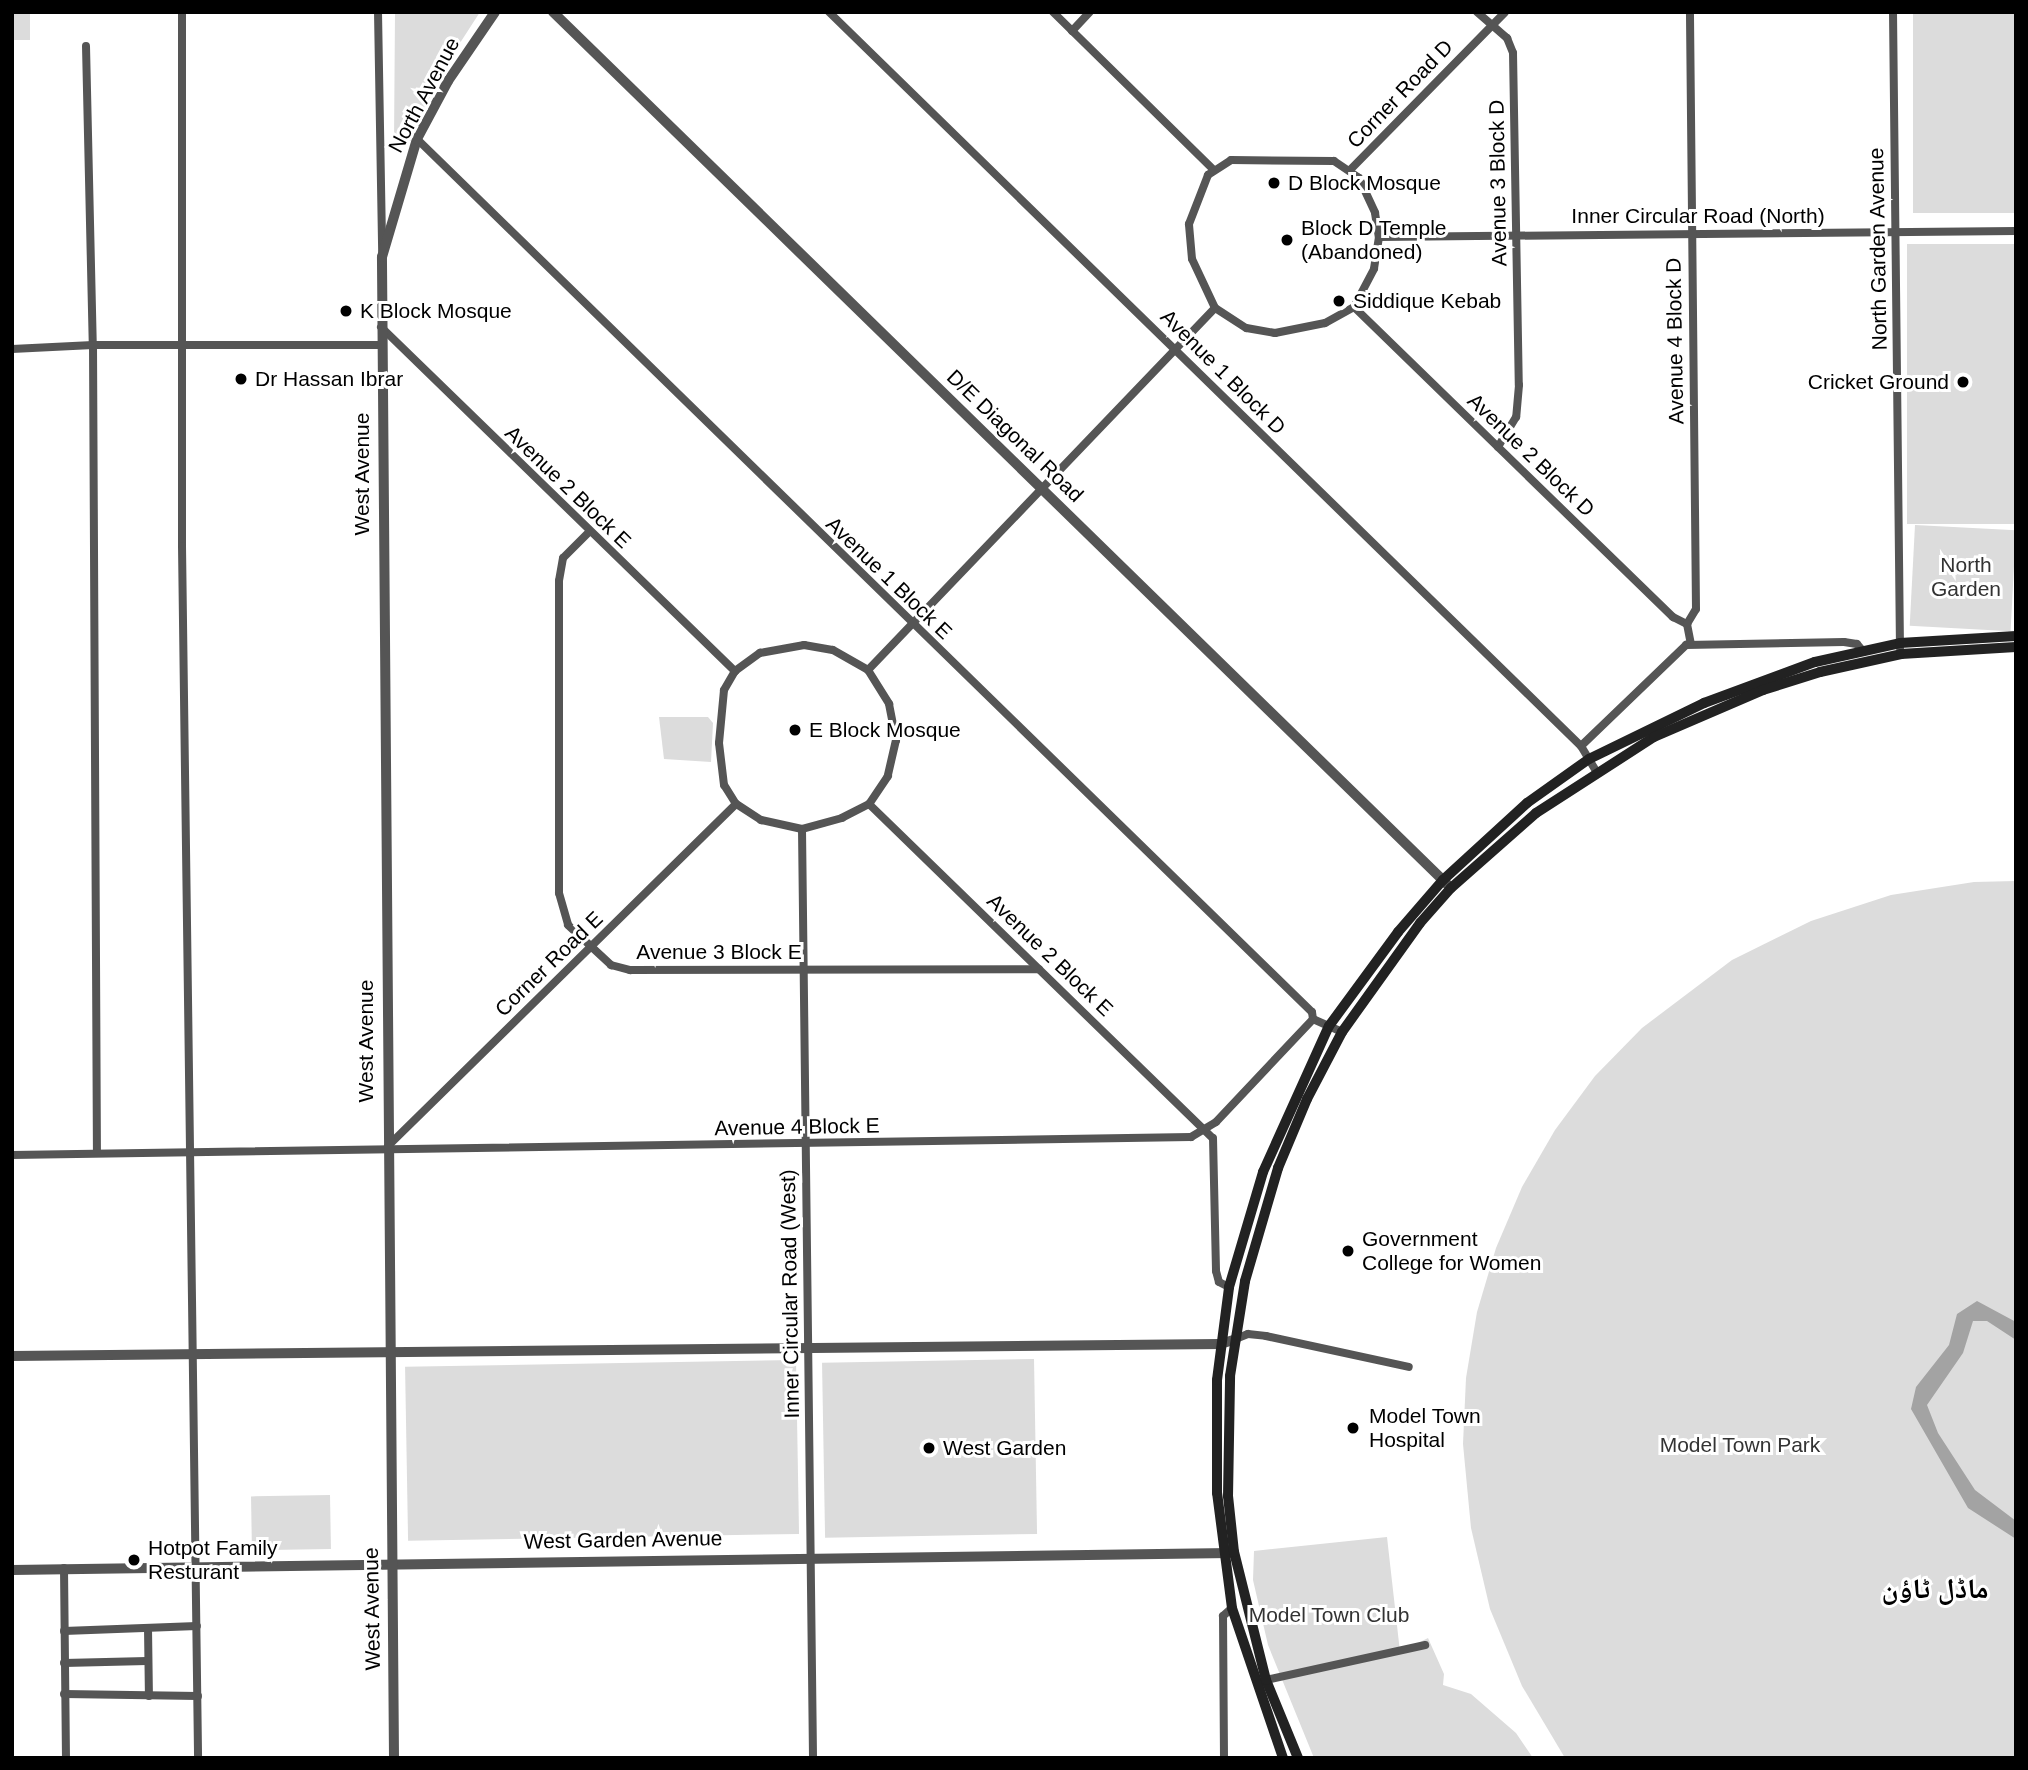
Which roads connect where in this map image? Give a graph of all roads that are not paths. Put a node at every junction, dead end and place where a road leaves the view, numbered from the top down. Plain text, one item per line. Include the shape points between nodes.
1 (182, 12) edge
2 (377, 12) edge
3 (495, 12) edge
4 (553, 12) edge
5 (829, 12) edge
6 (1053, 12) edge
7 (1090, 12) edge
8 (1477, 12) edge
9 (1505, 12) edge
10 (1690, 12) edge
11 (1893, 12) edge
12 (1492, 26) junction
13 (1072, 31) junction
14 (86, 46) dead end
15 (417, 139) junction
16 (1213, 169) junction
17 (1350, 170) junction
18 (2016, 231) edge
19 (1691, 233) junction
20 (1896, 233) junction
21 (1518, 234) junction
22 (1379, 237) junction
23 (383, 257) junction
24 (1354, 307) junction
25 (1214, 308) junction
26 (380, 325) junction
27 (93, 345) junction
28 (380, 345) junction
29 (184, 346) junction
30 (12, 349) edge
31 (1174, 349) junction
32 (1498, 447) junction
33 (1043, 490) junction
34 (588, 533) junction
35 (1687, 624) junction
36 (912, 626) junction
37 (2016, 636) edge
38 (1691, 643) junction
39 (2016, 647) edge
40 (1900, 649) junction
41 (1862, 650) junction
42 (867, 670) junction
43 (735, 671) junction
44 (1581, 746) junction
45 (1589, 759) junction
46 (1596, 771) junction
47 (736, 804) junction
48 (869, 804) junction
49 (802, 829) junction
50 (1447, 884) junction
51 (593, 946) junction
52 (1039, 969) junction
53 (804, 971) junction
54 (1313, 1019) junction
55 (1329, 1026) junction
56 (1342, 1032) junction
57 (1207, 1131) junction
58 (804, 1145) junction
59 (386, 1148) junction
60 (192, 1149) junction
61 (97, 1153) junction
62 (12, 1155) edge
63 (1229, 1287) junction
64 (1233, 1340) junction
65 (1220, 1344) junction
66 (809, 1347) junction
67 (390, 1351) junction
68 (193, 1354) junction
69 (12, 1356) edge
70 (1409, 1367) dead end
71 (1228, 1553) junction
72 (811, 1558) junction
73 (390, 1561) junction
74 (195, 1565) junction
75 (64, 1568) junction
76 (12, 1570) edge
77 (1233, 1608) junction
78 (197, 1626) junction
79 (148, 1628) junction
80 (64, 1631) junction
81 (1425, 1644) dead end
82 (147, 1661) junction
83 (64, 1663) junction
84 (1266, 1680) junction
85 (64, 1694) junction
86 (149, 1696) junction
87 (198, 1696) junction
88 (66, 1758) edge
89 (198, 1758) edge
90 (394, 1758) edge
91 (813, 1758) edge
92 (1224, 1758) edge
93 (1283, 1758) edge
94 (1298, 1758) edge

1 - 29 street
2 - 23 street
3 - 15 street, North Avenue via 448,81
4 - 33 street, D/E Diagonal Road
5 - 31 street, Avenue 1 Block D
6 - 13 street
7 - 13 street
8 - 12 street, Avenue 3 Block D
9 - 12 street, Corner Road D
10 - 19 street, Avenue 4 Block D
11 - 20 street, North Garden Avenue
12 - 17 street, Corner Road D
12 - 21 street, Avenue 3 Block D via 1507,38 1513,53
13 - 16 street
14 - 27 street
15 - 23 street, North Avenue
15 - 36 street, Avenue 1 Block E
16 - 17 street via 1241,160 1334,161
16 - 25 street via 1198,194 1189,224 1192,260
17 - 22 street via 1365,189
18 - 20 street, Inner Circular Road (North)
19 - 20 street, Inner Circular Road (North)
19 - 21 street, Inner Circular Road (North)
19 - 35 street, Avenue 4 Block D via 1696,609
20 - 40 street, North Garden Avenue
21 - 22 street, Inner Circular Road (North)
21 - 32 street, Avenue 3 Block D via 1518,401 1512,427
22 - 24 street via 1374,270
23 - 26 street, North Avenue
24 - 25 street via 1325,323 1275,333 1246,328
24 - 32 street, Avenue 2 Block D
25 - 31 street
26 - 28 street, West Avenue
26 - 34 street, Avenue 2 Block E
27 - 29 street
27 - 30 street
27 - 61 street
28 - 29 street
28 - 59 street, West Avenue
29 - 60 street via 182,546
31 - 33 street
31 - 44 street, Avenue 1 Block D
32 - 35 street, Avenue 2 Block D via 1673,617
33 - 36 street
33 - 50 street, D/E Diagonal Road
34 - 43 street, Avenue 2 Block E
34 - 51 street, Avenue 3 Block E via 563,558 559,581 559,893 568,925
35 - 38 street
36 - 42 street
36 - 54 street, Avenue 1 Block E via 1312,1012
37 - 40 main road
38 - 41 street via 1844,642
38 - 44 street via 1673,654
39 - 40 main road
40 - 41 main road
40 - 46 main road via 1763,690 1654,737
41 - 45 main road via 1760,679
42 - 43 street via 833,650 804,645 760,653
42 - 48 street via 889,704 896,740 888,776
43 - 47 street via 724,690 719,743 724,785
44 - 45 street, Avenue 1 Block D
45 - 46 street, Avenue 1 Block D
45 - 50 main road via 1527,803
46 - 50 main road
47 - 49 street via 761,820
47 - 51 street, Corner Road E
48 - 49 street via 842,818
48 - 52 street, Avenue 2 Block E
49 - 53 street, Inner Circular Road (West)
50 - 55 main road via 1398,932
50 - 56 main road
51 - 53 street, Avenue 3 Block E via 611,965 630,970
51 - 59 street, Corner Road E
52 - 53 street, Avenue 3 Block E
52 - 57 street, Avenue 2 Block E
53 - 58 street, Inner Circular Road (West)
54 - 55 street, Avenue 1 Block E
54 - 57 street
55 - 56 street, Avenue 1 Block E
55 - 63 main road via 1276,1139
56 - 64 main road via 1278,1168 1252,1251
57 - 58 street, Avenue 4 Block E via 1191,1137
57 - 63 street via 1216,1143 1216,1271 1219,1282
58 - 59 street, Avenue 4 Block E
58 - 66 street, Inner Circular Road (West)
59 - 60 street, Avenue 4 Block E
59 - 67 street, West Avenue
60 - 61 street, Avenue 4 Block E
60 - 68 street
61 - 62 street, Avenue 4 Block E
63 - 65 main road
64 - 65 street
64 - 70 street via 1248,1334 1266,1336
64 - 71 main road
65 - 66 street
65 - 71 main road via 1216,1441
66 - 67 street
66 - 72 street, Inner Circular Road (West)
67 - 68 street
67 - 73 street, West Avenue
68 - 69 street
68 - 74 street
71 - 72 street, West Garden Avenue
71 - 77 main road
71 - 84 main road
72 - 73 street, West Garden Avenue
72 - 91 street, Inner Circular Road (West)
73 - 74 street, West Garden Avenue
73 - 90 street, West Avenue
74 - 75 street, West Garden Avenue
74 - 78 street
75 - 76 street, West Garden Avenue
75 - 80 street
77 - 92 street via 1223,1616
77 - 93 main road
78 - 79 street
78 - 87 street
79 - 80 street
79 - 82 street
80 - 83 street
81 - 84 street
82 - 83 street
82 - 86 street
83 - 85 street
84 - 94 main road
85 - 86 street
85 - 88 street
86 - 87 street
87 - 89 street

